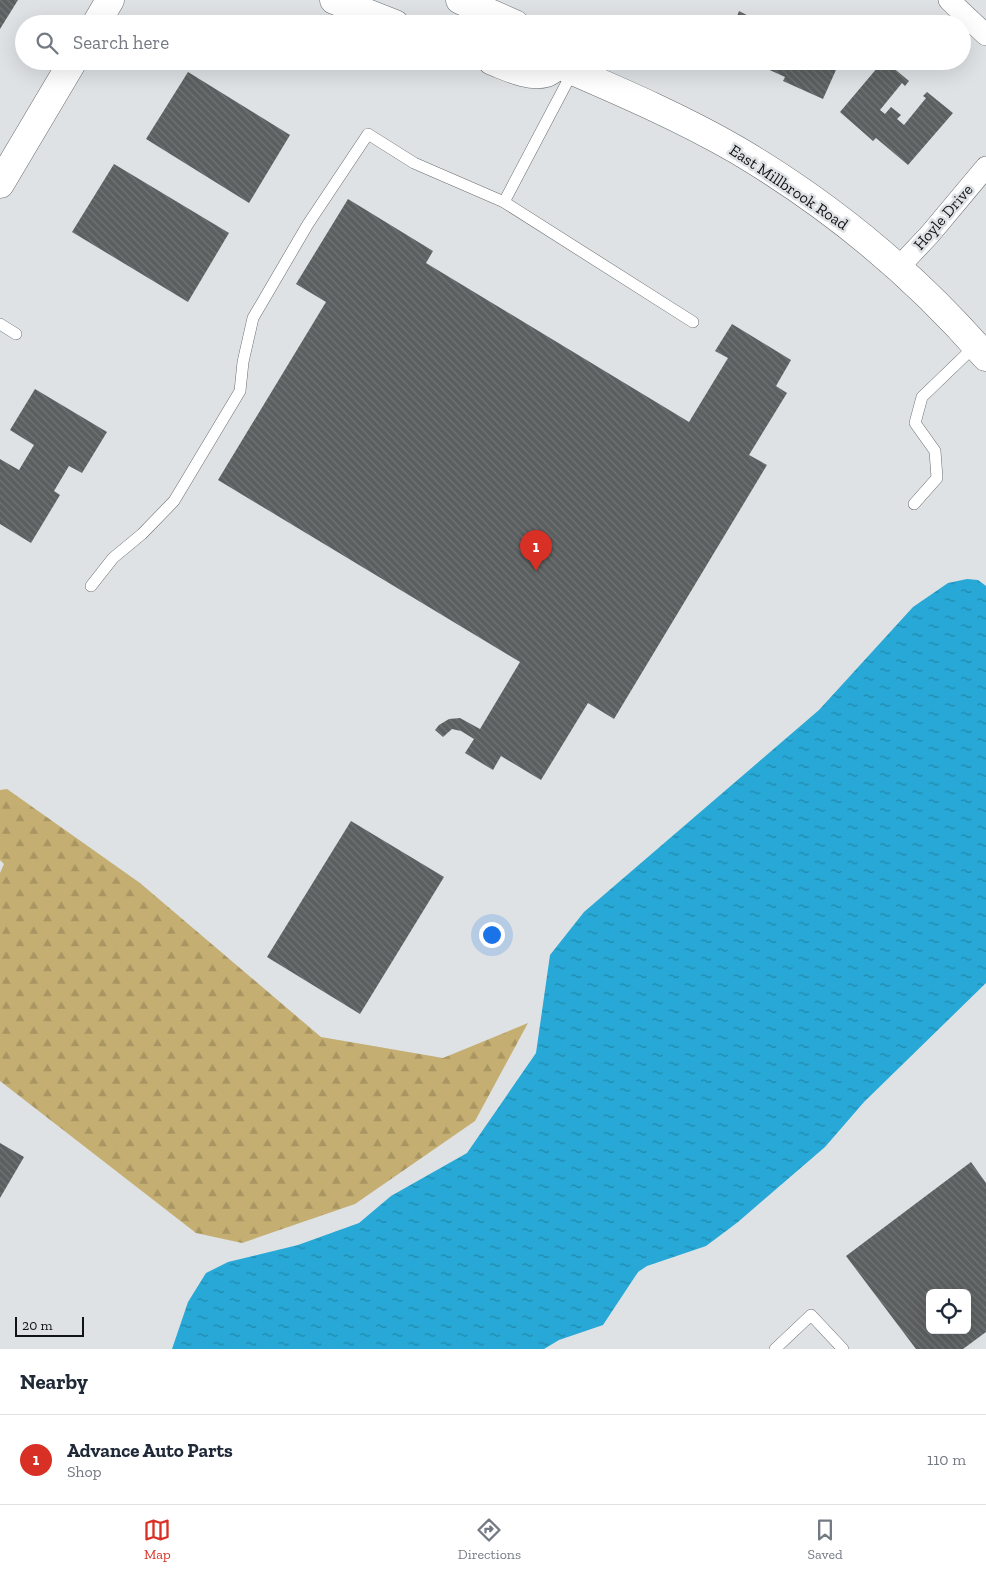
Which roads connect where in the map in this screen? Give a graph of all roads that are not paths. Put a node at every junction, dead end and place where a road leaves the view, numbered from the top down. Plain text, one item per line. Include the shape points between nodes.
1 (110, 0) edge
2 (334, 0) edge
3 (460, 0) edge
4 (949, 0) edge
5 (101, 15) edge
6 (372, 15) edge
7 (494, 15) edge
8 (965, 15) edge
9 (971, 21) edge
10 (986, 35) edge
11 (68, 70) edge
12 (516, 70) edge
13 (554, 70) edge
14 (562, 70) edge
15 (573, 70) edge
16 (986, 166) edge
17 (0, 184) edge
18 (504, 202) junction
19 (899, 267) junction
20 (693, 322) dead end
21 (0, 324) edge
22 (16, 334) dead end
23 (981, 351) edge
24 (914, 504) dead end
25 (91, 586) dead end
26 (775, 1349) edge
27 (843, 1349) edge

1 - 5 main road
2 - 6 main road
3 - 7 main road
4 - 8 street
9 - 10 street
11 - 17 main road
12 - 13 main road via 533,73
14 - 18 lane
15 - 19 main road, East Millbrook Road via 736,150 834,216
16 - 19 street, Hoyle Drive
18 - 20 lane
18 - 25 lane via 414,163 368,134 308,224 253,318 240,391 174,501 113,558
19 - 23 main road, East Millbrook Road
21 - 22 lane
23 - 24 lane via 922,397 915,422 936,451 937,478
26 - 27 lane via 811,1315

